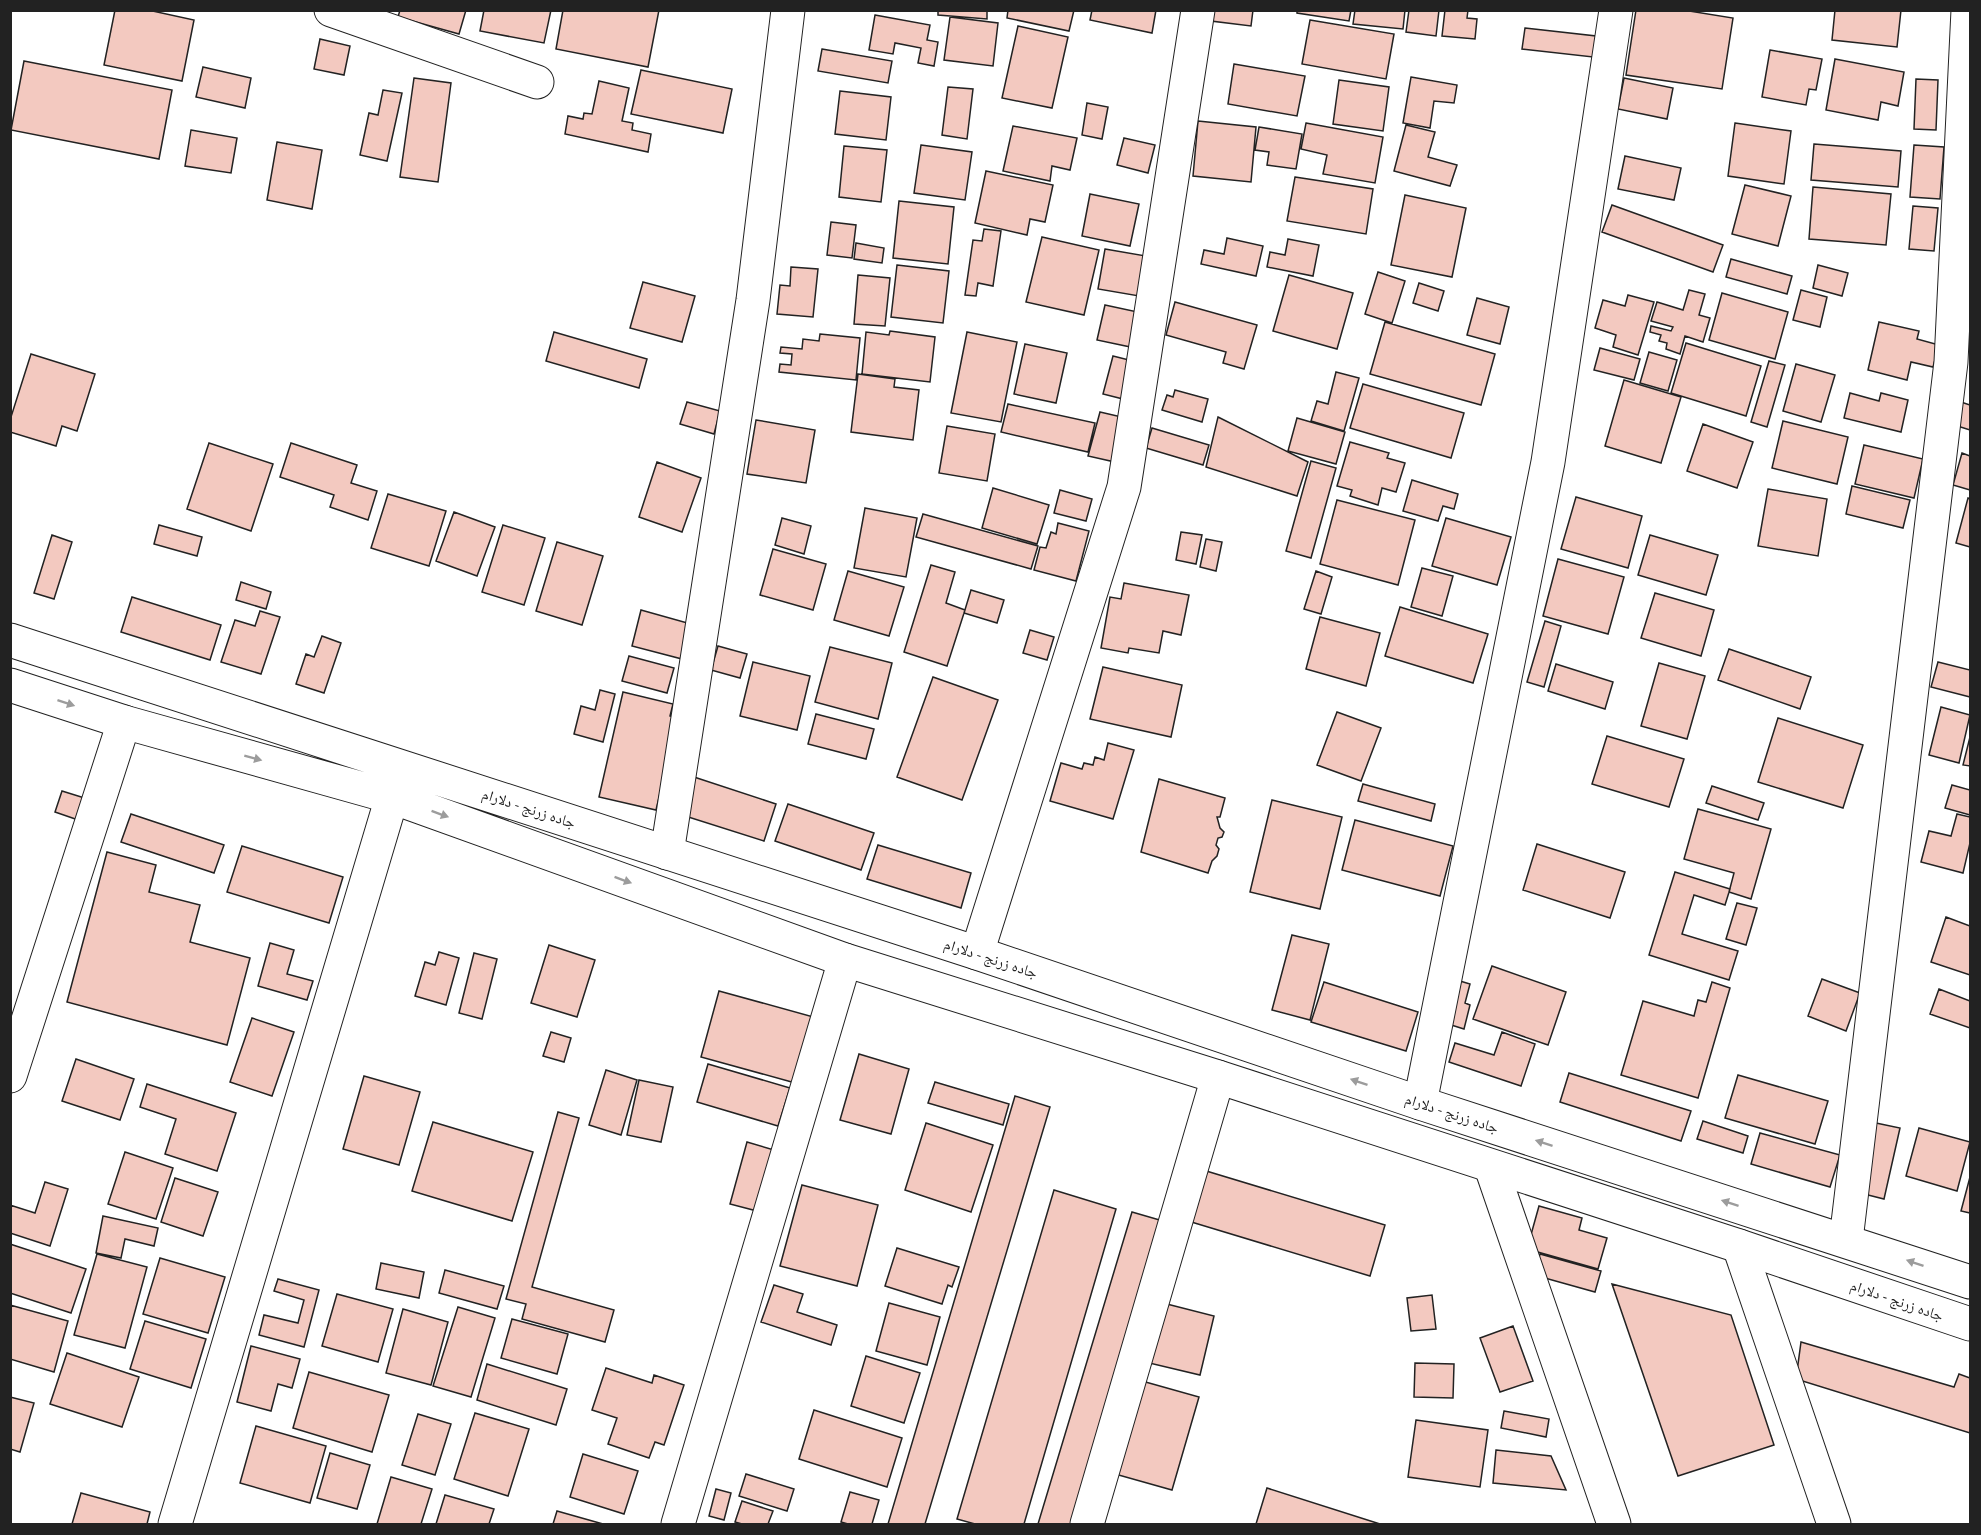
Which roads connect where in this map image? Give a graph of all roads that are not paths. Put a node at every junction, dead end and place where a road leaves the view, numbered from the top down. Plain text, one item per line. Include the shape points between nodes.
1 (331, 10) edge
2 (788, 10) edge
3 (1198, 10) edge
4 (1616, 10) edge
5 (1968, 10) edge
6 (537, 82) dead end
7 (10, 640) edge
8 (10, 685) edge
9 (124, 722) junction
10 (392, 796) junction
11 (668, 853) junction
12 (977, 953) junction
13 (845, 960) junction
14 (10, 1076) edge
15 (1218, 1077) junction
16 (1420, 1103) junction
17 (1491, 1167) junction
18 (1846, 1240) junction
19 (1739, 1246) junction
20 (1971, 1282) edge
21 (1971, 1324) edge
22 (174, 1524) edge
23 (678, 1524) edge
24 (1087, 1524) edge
25 (1614, 1524) edge
26 (1834, 1524) edge

1 - 6 main road
2 - 11 main road via 753,300
3 - 12 main road via 1124,487
4 - 16 main road via 1548,462
5 - 18 main road via 1951,362
7 - 11 main road, جاده زرنج - دلارام
8 -> 9 main road, جاده زرنج - دلارام
9 -> 10 main road, جاده زرنج - دلارام
9 - 14 main road
10 -> 13 main road, جاده زرنج - دلارام
10 - 22 main road
11 - 12 main road, جاده زرنج - دلارام
16 -> 12 main road, جاده زرنج - دلارام
13 - 15 main road, جاده زرنج - دلارام
13 - 23 main road
15 - 17 main road, جاده زرنج - دلارام
15 - 24 main road
18 -> 16 main road, جاده زرنج - دلارام
17 - 19 main road, جاده زرنج - دلارام
17 - 25 main road
20 -> 18 main road, جاده زرنج - دلارام
19 - 21 main road, جاده زرنج - دلارام
19 - 26 main road

